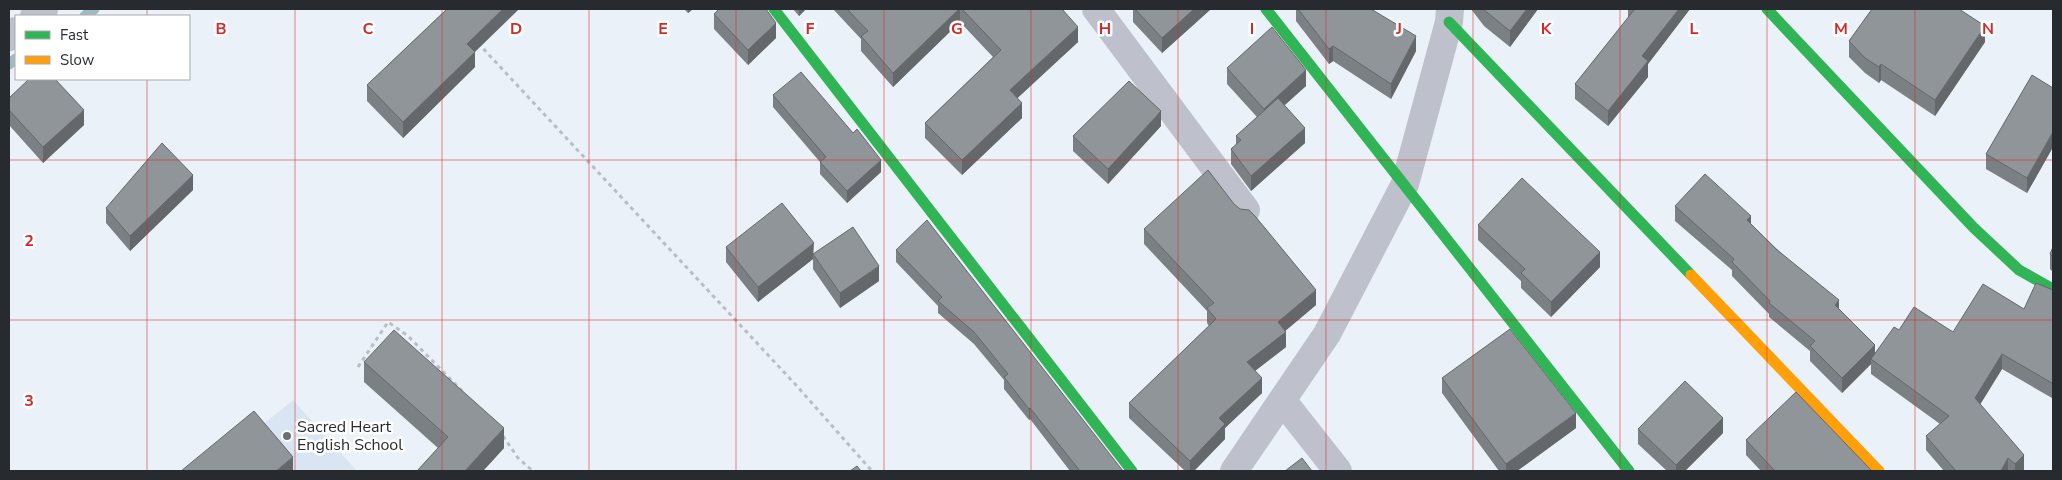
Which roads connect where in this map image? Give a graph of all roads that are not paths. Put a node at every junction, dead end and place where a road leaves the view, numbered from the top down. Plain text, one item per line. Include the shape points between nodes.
1 (774, 9) edge
2 (1096, 9) edge
3 (1266, 9) edge
4 (1767, 9) edge
5 (1450, 15) edge
6 (1405, 184) junction
7 (1246, 210) edge
8 (2053, 290) edge
9 (1282, 400) junction
10 (1132, 471) edge
11 (1234, 471) edge
12 (1338, 471) edge
13 (1629, 471) edge
14 (1879, 471) edge

1 - 10 street
2 - 7 street
3 - 6 street
4 - 8 street via 1974,228 2019,270
5 - 6 street
5 - 14 street
6 - 9 street via 1328,334
6 - 13 street
9 - 11 street
9 - 12 street

